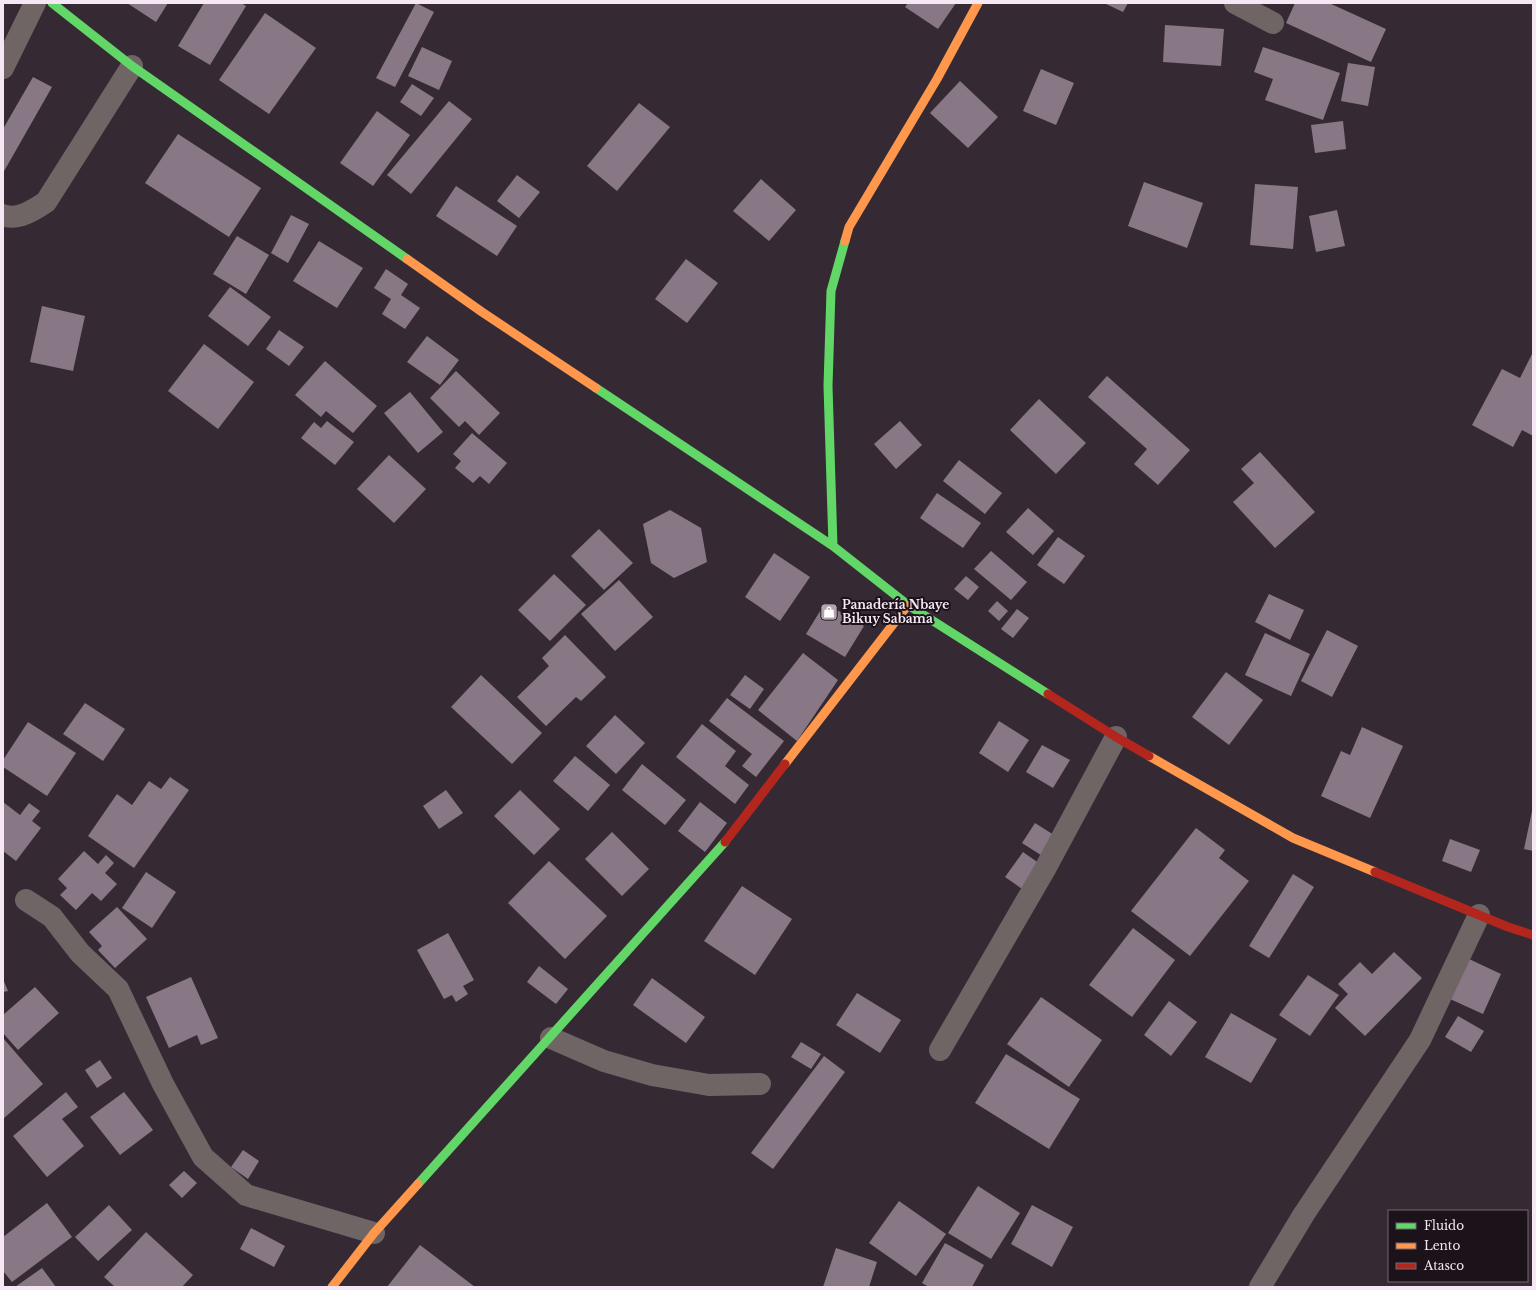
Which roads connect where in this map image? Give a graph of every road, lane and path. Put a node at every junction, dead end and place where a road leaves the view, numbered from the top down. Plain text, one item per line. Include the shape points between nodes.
1 (34, 3) edge
2 (52, 3) edge
3 (978, 3) edge
4 (1235, 3) edge
5 (1273, 23) dead end
6 (132, 66) junction
7 (3, 68) edge
8 (3, 215) edge
9 (833, 546) junction
10 (908, 605) junction
11 (1116, 737) junction
12 (26, 900) dead end
13 (1479, 915) junction
14 (1533, 935) edge
15 (551, 1038) junction
16 (940, 1050) dead end
17 (760, 1084) dead end
18 (374, 1233) junction
19 (332, 1287) edge
20 (1260, 1287) edge

1 - 7 street
2 - 6 main road
3 - 9 main road via 849,227 832,291 828,386
4 - 5 street
6 - 8 street via 46,202 29,213 8,217
6 - 9 main road via 482,312
9 - 10 main road
10 - 11 main road
10 - 15 main road via 719,850
11 - 13 main road via 1293,838
11 - 16 street via 1045,869
12 - 18 street via 52,917 80,953 118,989 162,1084 203,1157 246,1196
13 - 14 main road
13 - 20 street via 1420,1040 1304,1214
15 - 17 street via 604,1061 652,1075 709,1085
15 - 18 main road
18 - 19 main road

